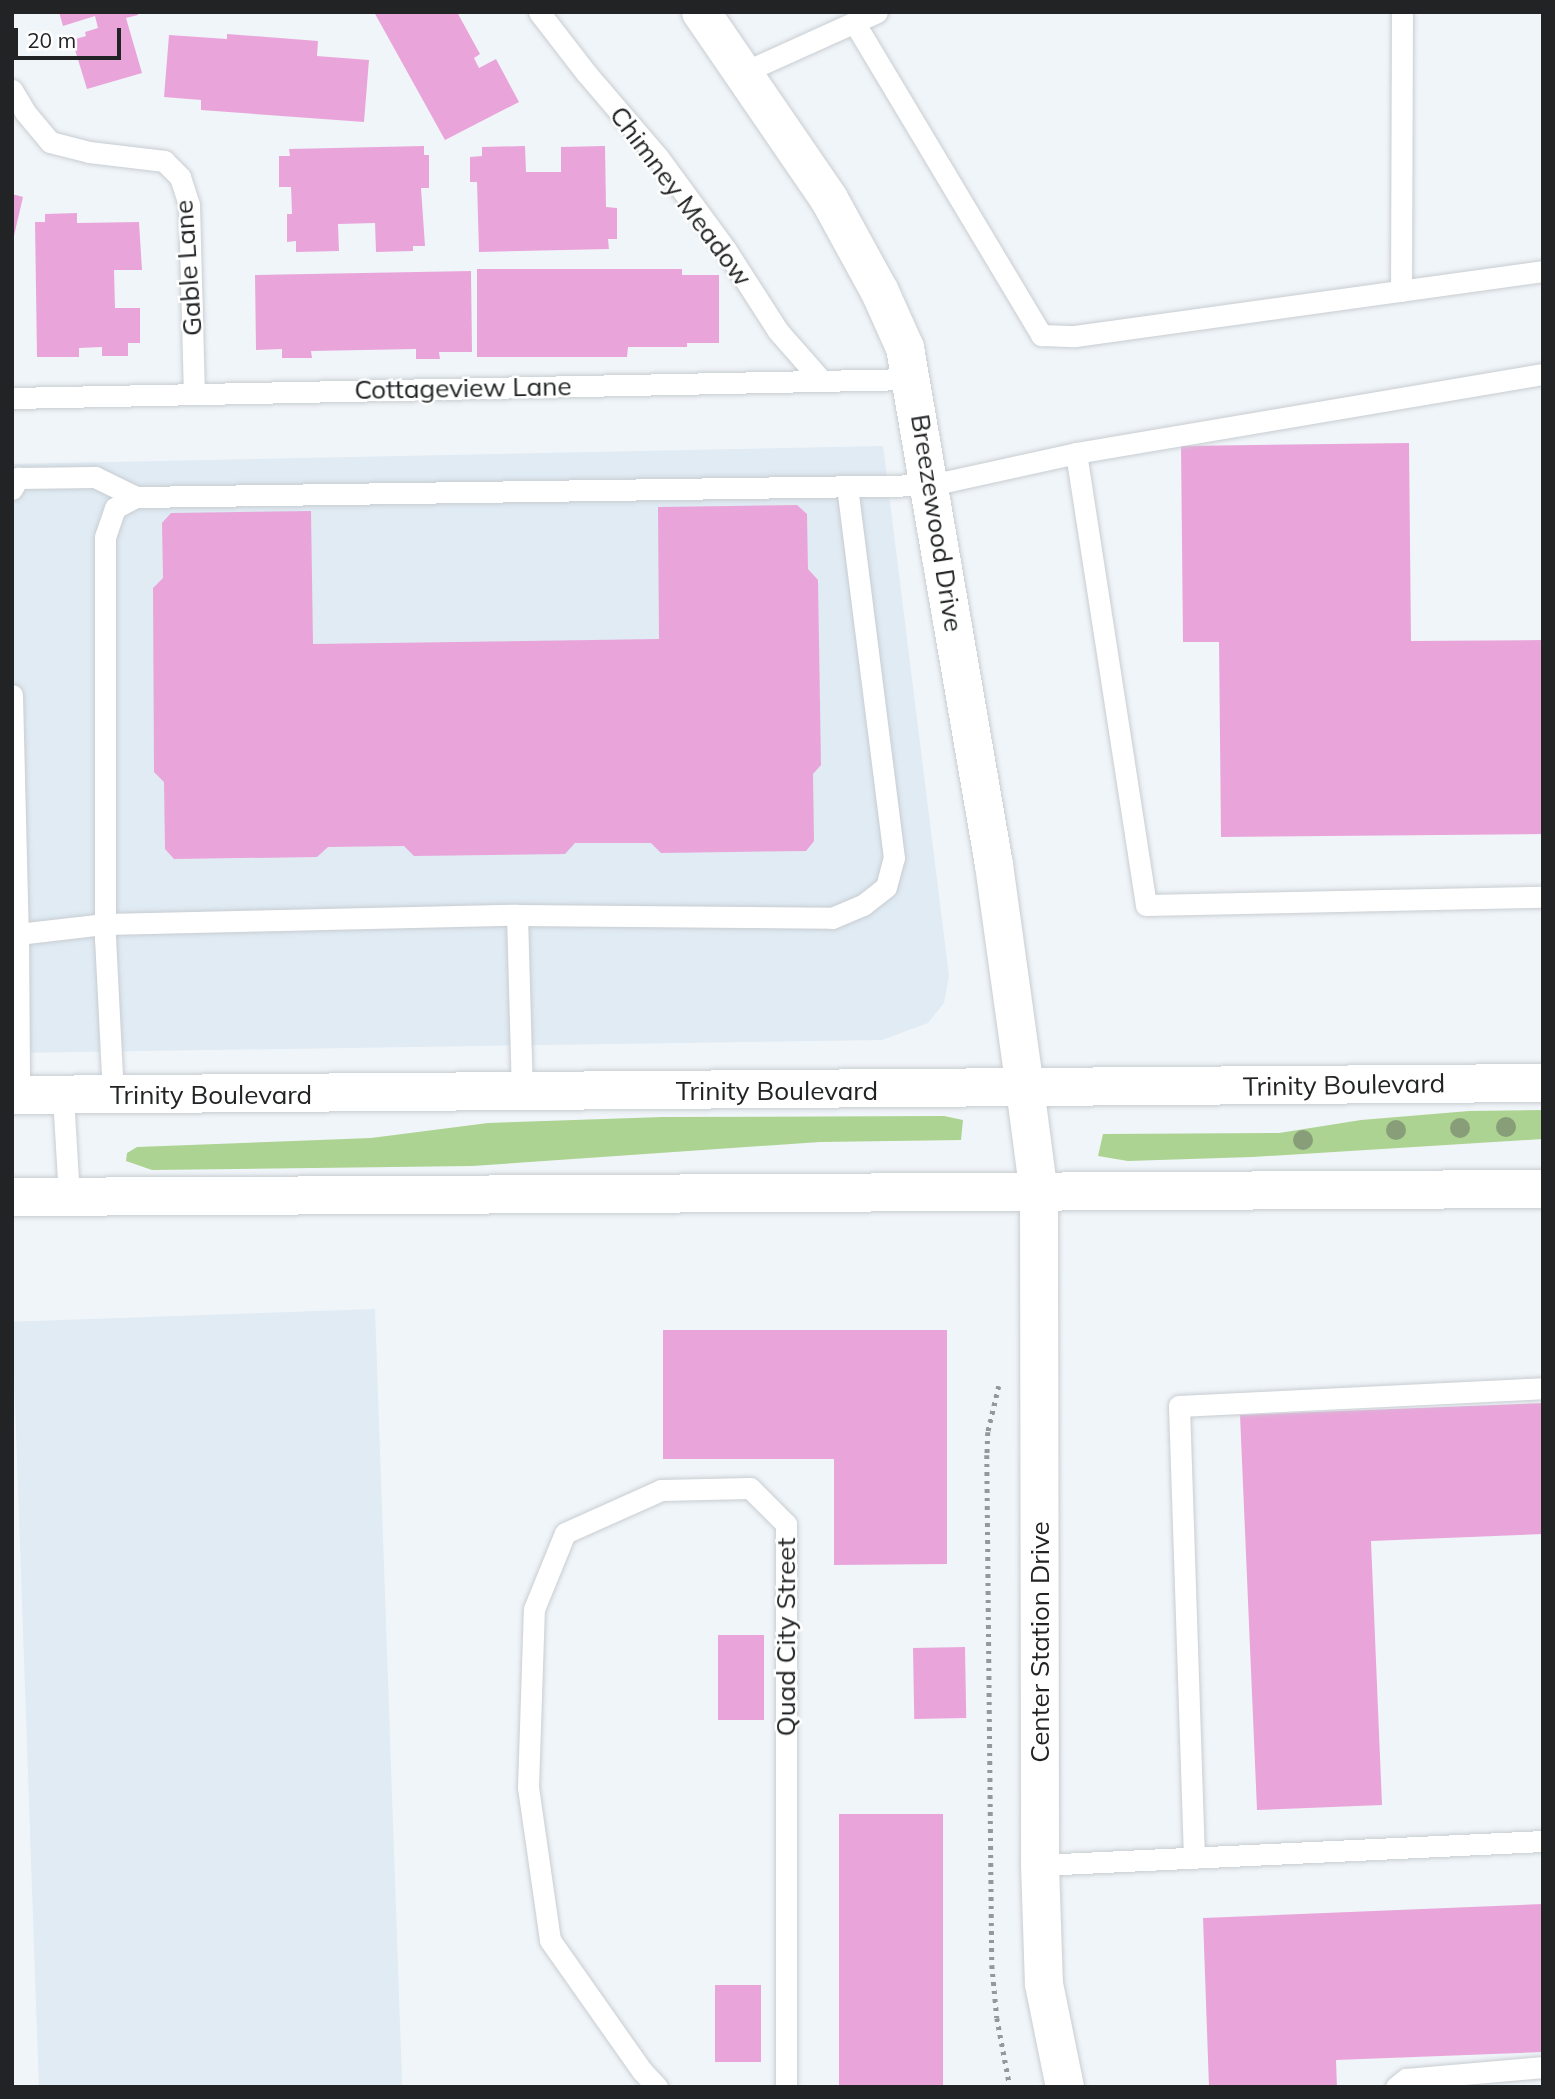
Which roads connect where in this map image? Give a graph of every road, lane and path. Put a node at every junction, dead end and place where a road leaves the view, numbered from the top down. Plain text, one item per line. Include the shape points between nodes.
1 (539, 12) edge
2 (701, 12) edge
3 (877, 12) edge
4 (1402, 12) edge
5 (854, 22) junction
6 (742, 73) junction
7 (12, 90) edge
8 (1543, 271) edge
9 (1401, 291) junction
10 (1543, 374) edge
11 (913, 379) junction
12 (821, 380) junction
13 (194, 394) junction
14 (12, 398) edge
15 (1076, 453) junction
16 (930, 485) junction
17 (847, 488) junction
18 (12, 489) edge
19 (136, 496) junction
20 (12, 695) edge
21 (1543, 897) edge
22 (517, 915) junction
23 (105, 924) junction
24 (15, 934) edge
25 (1543, 1083) edge
26 (1025, 1088) junction
27 (522, 1092) junction
28 (16, 1095) edge
29 (63, 1096) junction
30 (113, 1096) junction
31 (1543, 1189) edge
32 (1039, 1194) junction
33 (12, 1197) edge
34 (69, 1198) junction
35 (1000, 1381) dead end
36 (1543, 1388) edge
37 (1543, 1840) edge
38 (1194, 1857) junction
39 (1040, 1865) junction
40 (1543, 2067) edge
41 (1421, 2077) junction
42 (657, 2087) edge
43 (786, 2087) edge
44 (1010, 2087) edge
45 (1065, 2087) edge
46 (1396, 2087) edge
47 (1444, 2087) edge

1 - 12 lane, Chimney Meadow via 658,157 778,331
2 - 6 main road, Breezewood Drive
3 - 5 lane
4 - 9 lane
5 - 6 lane
5 - 9 lane via 1041,335 1075,336
6 - 11 main road, Breezewood Drive via 829,199 880,292 905,348
7 - 13 lane, Gable Lane via 50,142 164,161 180,177 190,205
8 - 9 lane
10 - 15 lane
11 - 12 lane, Cottageview Lane
11 - 16 main road, Breezewood Drive
12 - 13 lane, Cottageview Lane
13 - 14 lane, Cottageview Lane
15 - 16 lane
15 - 21 lane via 1146,905
16 - 17 lane
16 - 26 main road, Breezewood Drive via 994,865
17 - 19 lane
17 - 22 lane via 894,858 886,887 863,905 832,918
18 - 19 lane via 18,478 95,477
19 - 23 lane via 115,508 105,537
20 - 24 lane
22 - 23 lane
22 - 27 lane
23 - 24 lane
23 - 30 lane
24 - 28 lane
25 - 26 main road, Trinity Boulevard
26 - 27 main road, Trinity Boulevard
26 - 32 main road, Breezewood Drive
27 - 30 main road, Trinity Boulevard
28 - 29 main road, Trinity Boulevard
29 - 30 main road, Trinity Boulevard
29 - 34 lane
31 - 32 main road
32 - 34 main road
32 - 39 main road, Center Station Drive
33 - 34 main road
35 - 44 path via 987,1455 992,1965
36 - 38 lane via 1180,1406
37 - 38 lane
38 - 39 lane
39 - 45 main road, Center Station Drive via 1044,1984
40 - 41 lane
41 - 46 lane via 1406,2079
41 - 47 lane
42 - 43 lane, Quad City Street via 550,1940 528,1787 534,1609 565,1533 662,1490 750,1488 786,1524

